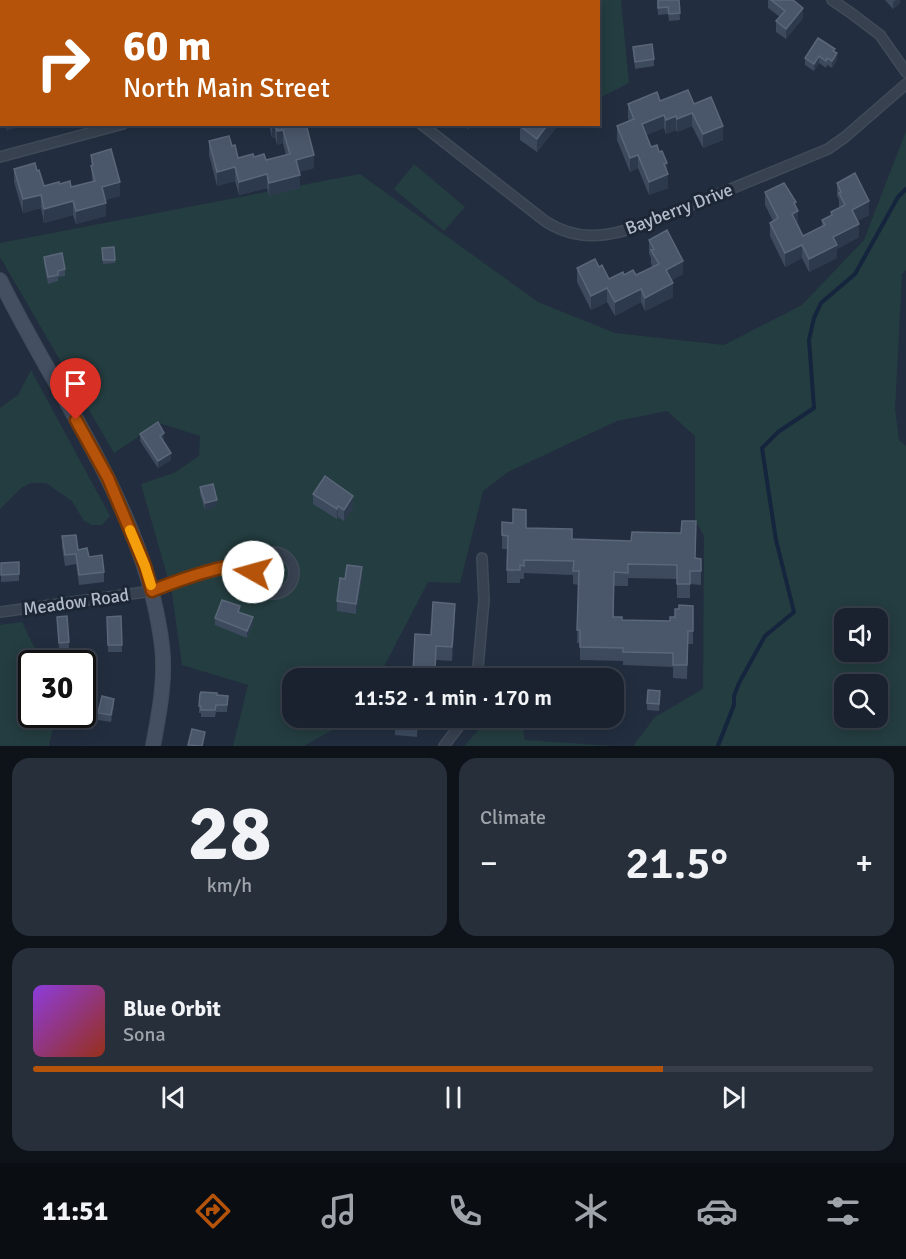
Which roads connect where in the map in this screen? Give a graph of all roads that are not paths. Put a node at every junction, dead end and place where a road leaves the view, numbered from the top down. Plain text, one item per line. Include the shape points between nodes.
1 (832, 0) edge
2 (906, 72) edge
3 (906, 84) edge
4 (116, 126) edge
5 (424, 126) edge
6 (0, 158) edge
7 (0, 280) edge
8 (482, 558) dead end
9 (253, 572) junction
10 (152, 591) junction
11 (0, 612) edge
12 (478, 668) edge
13 (457, 728) edge
14 (153, 746) edge
15 (444, 746) edge

1 - 2 street via 879,36
3 - 5 street, Bayberry Drive via 828,149 641,226 588,236 565,232 545,221
4 - 6 street
7 - 10 main road via 108,478
8 - 12 street via 484,600
9 - 9 street via 260,589 272,594 289,587 294,575 292,562 275,552 262,555
9 - 10 street, Meadow Road via 232,566
10 - 11 street, Meadow Road
10 - 14 main road via 163,648 163,678
13 - 15 street

